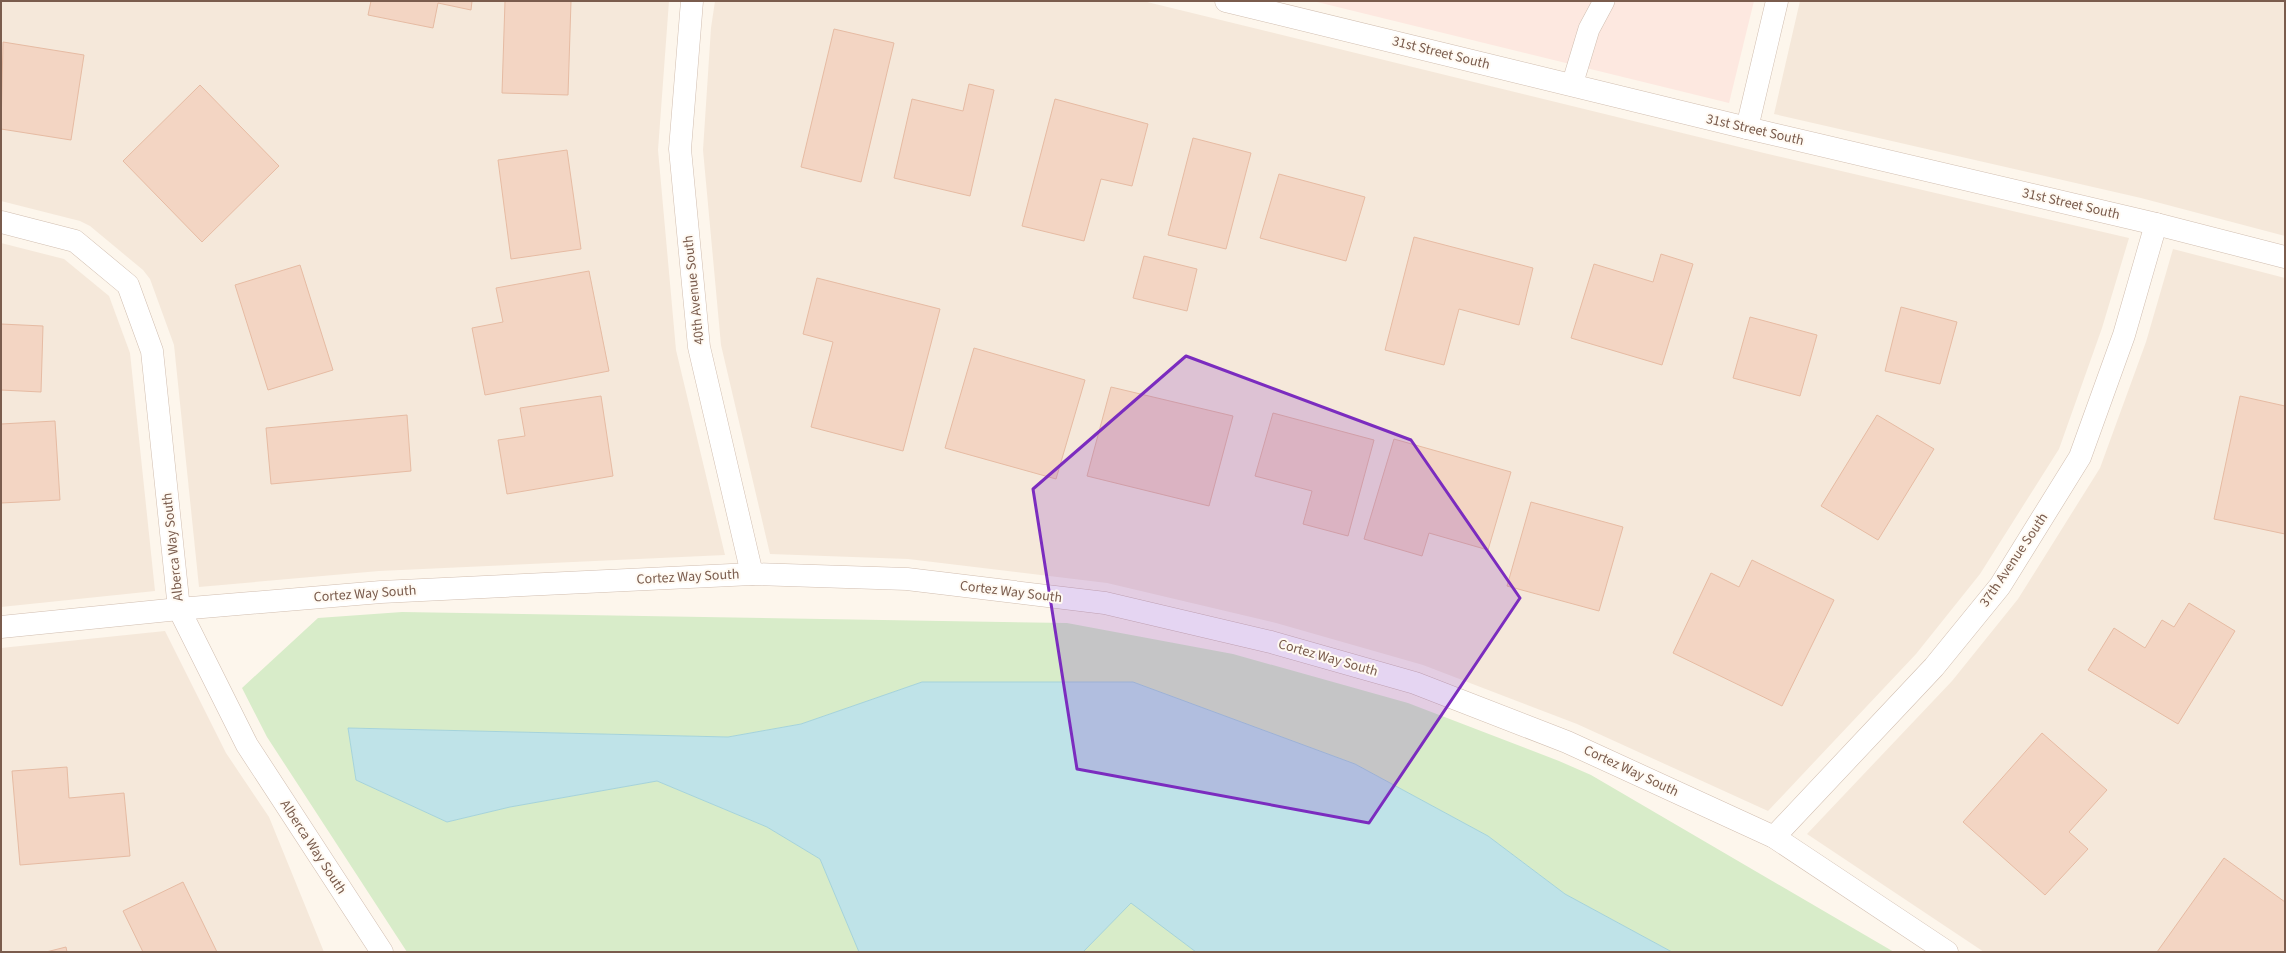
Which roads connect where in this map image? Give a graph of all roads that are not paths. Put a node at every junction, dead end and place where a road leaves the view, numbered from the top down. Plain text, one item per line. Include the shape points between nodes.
1 (692, 1) edge
2 (1226, 1) edge
3 (1604, 1) edge
4 (1777, 1) edge
5 (1572, 85) junction
6 (1747, 128) junction
7 (1, 222) edge
8 (2156, 224) junction
9 (2285, 257) edge
10 (752, 574) junction
11 (179, 609) junction
12 (1, 627) edge
13 (1774, 837) junction
14 (382, 952) edge
15 (1947, 952) edge

1 - 10 street, 40th Avenue South via 680,149 699,347
2 - 5 street, 31st Street South
3 - 5 lane via 1589,29
4 - 6 street
5 - 6 street, 31st Street South
6 - 8 street, 31st Street South
7 - 11 street, Alberca Way South via 75,241 128,285 152,351
8 - 9 street, 31st Street South
8 - 13 street, 37th Avenue South via 2124,335 2080,458 2000,586 1934,667
10 - 11 street, Cortez Way South via 381,592
10 - 13 street, Cortez Way South via 906,579 1105,603 1271,642 1415,683 1567,742
11 - 12 street, Cortez Way South
11 - 14 street, Alberca Way South via 247,745
13 - 15 street, Cortez Way South

